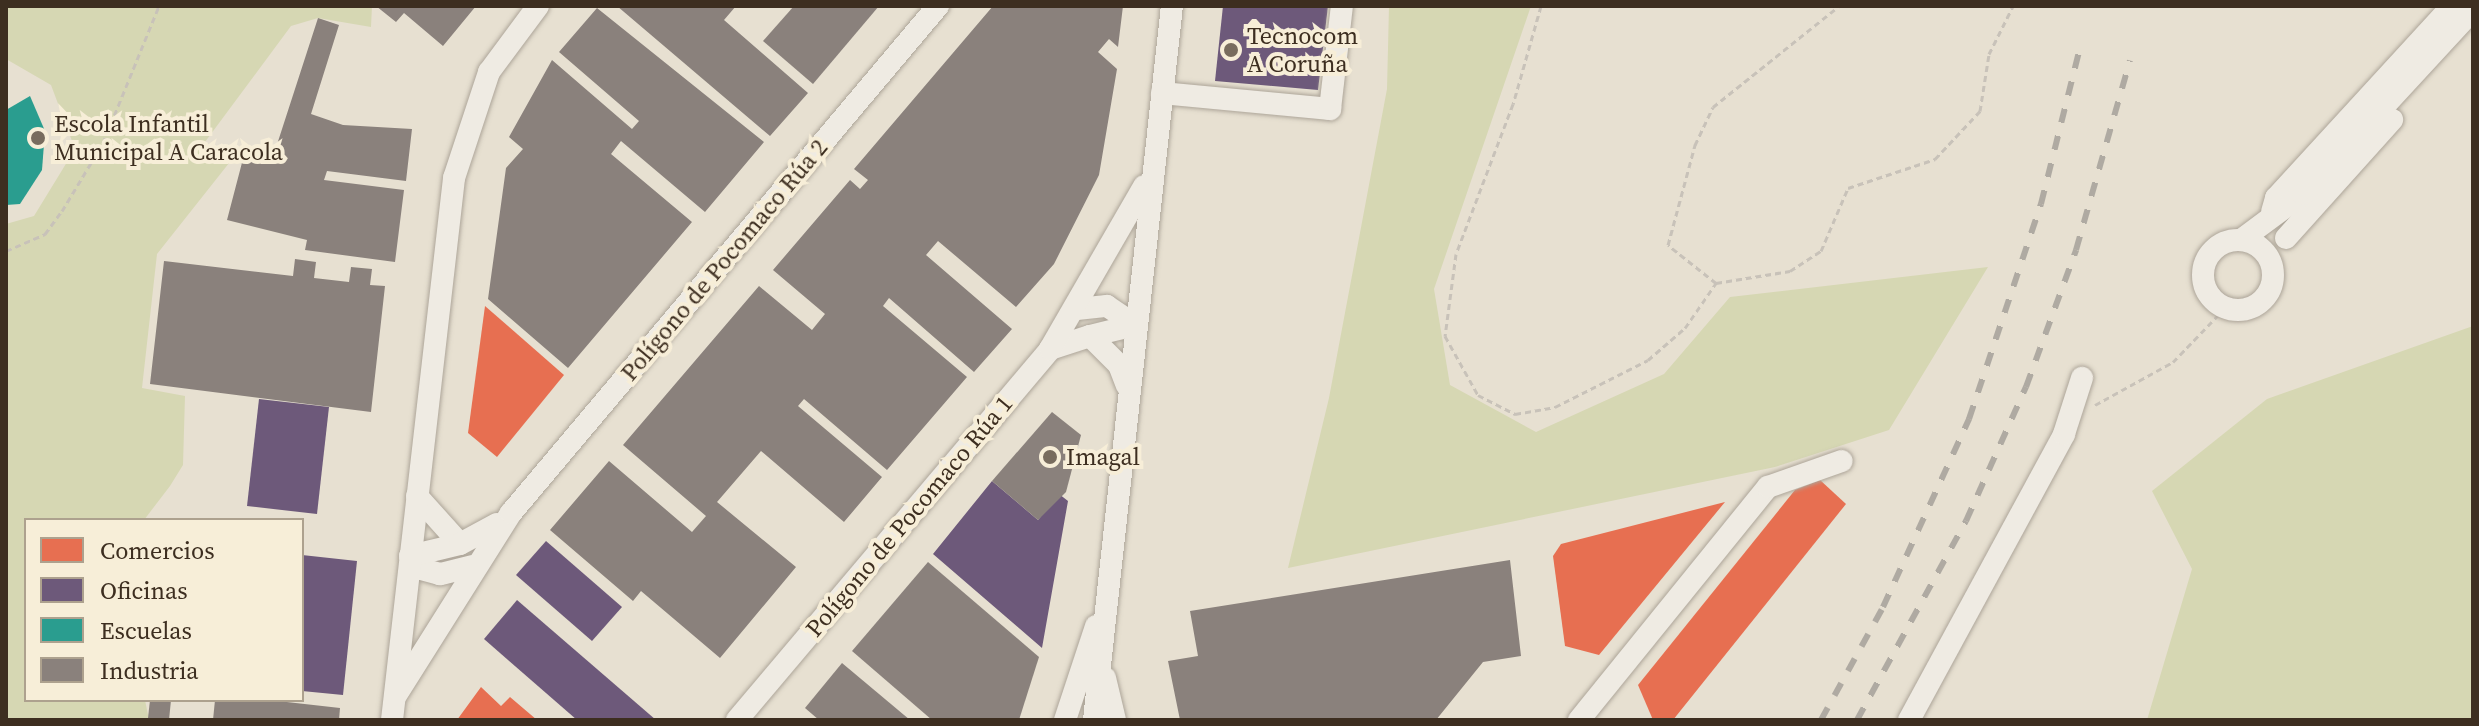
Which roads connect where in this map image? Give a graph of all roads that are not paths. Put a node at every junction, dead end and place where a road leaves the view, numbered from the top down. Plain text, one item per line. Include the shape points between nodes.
1 (538, 6) edge
2 (938, 6) edge
3 (1172, 6) edge
4 (1342, 6) edge
5 (2452, 6) edge
6 (2473, 10) edge
7 (2473, 29) edge
8 (1162, 93) junction
9 (1152, 171) junction
10 (2303, 194) junction
11 (2269, 219) junction
12 (2286, 238) junction
13 (2241, 240) junction
14 (2273, 270) junction
15 (1077, 309) junction
16 (1135, 325) junction
17 (1090, 336) junction
18 (1050, 349) junction
19 (2082, 378) dead end
20 (1128, 388) junction
21 (1842, 461) dead end
22 (417, 496) junction
23 (511, 513) junction
24 (460, 544) junction
25 (410, 556) junction
26 (473, 566) junction
27 (1093, 669) junction
28 (394, 709) edge
29 (737, 720) edge
30 (1065, 720) edge
31 (1076, 720) edge
32 (1094, 720) edge
33 (1115, 720) edge
34 (1579, 720) edge
35 (1909, 720) edge

1 - 22 street via 489,72 466,124
2 - 23 street, Polígono de Pocomaco Rúa 2
3 - 8 street
4 - 8 street via 1330,109
5 - 11 street via 2276,198
6 - 10 street
7 - 12 street
8 - 9 street
9 - 15 street, Polígono de Pocomaco Rúa 1
9 - 16 street
10 - 11 street
10 - 12 street
11 - 13 street
12 - 14 street
13 - 14 street via 2258,246
13 - 14 street via 2216,248 2203,272 2209,295 2225,308 2255,306 2271,287
15 - 16 street via 1107,306
15 - 18 street, Polígono de Pocomaco Rúa 1
16 - 17 street
16 - 20 street
17 - 18 street
17 - 20 street via 1119,365
18 - 29 street, Polígono de Pocomaco Rúa 1
19 - 35 street via 2067,426
20 - 27 street
21 - 34 street via 1768,487
22 - 24 street
22 - 25 street
23 - 24 street, Polígono de Pocomaco Rúa 2
23 - 26 street, Polígono de Pocomaco Rúa 2
24 - 25 street, Polígono de Pocomaco Rúa 2
25 - 26 street via 421,569 440,574
25 - 28 street
26 - 28 street, Polígono de Pocomaco Rúa 2
27 - 30 street
27 - 31 street
27 - 32 street
27 - 33 street

